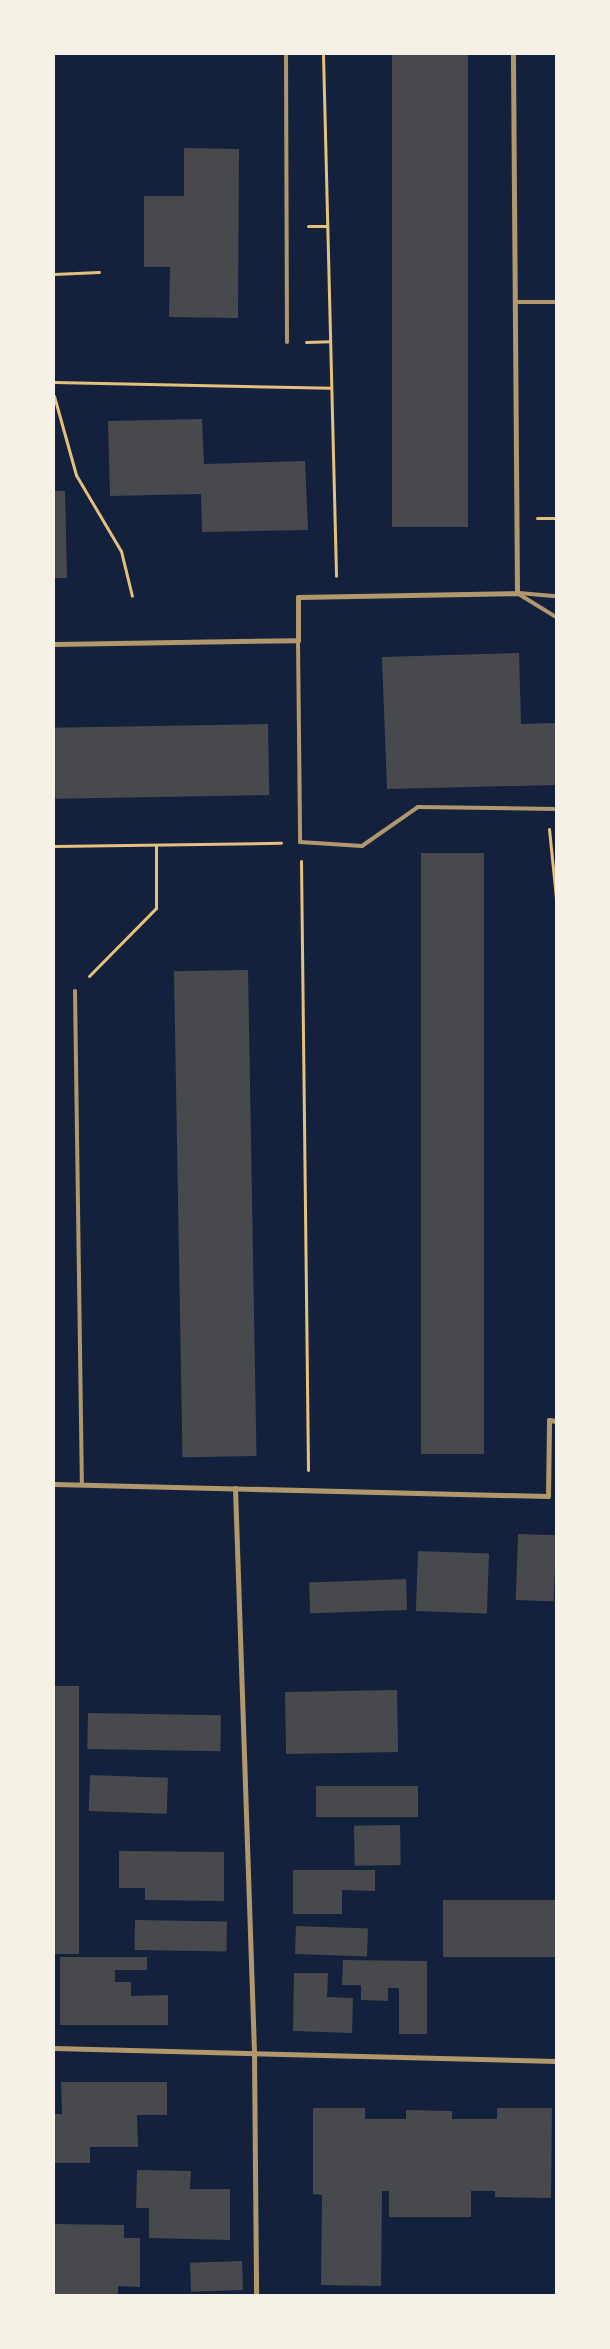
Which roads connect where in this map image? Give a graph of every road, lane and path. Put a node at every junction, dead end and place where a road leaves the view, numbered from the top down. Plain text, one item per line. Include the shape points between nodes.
1 (286, 54) edge
2 (323, 54) edge
3 (513, 54) edge
4 (99, 272) dead end
5 (54, 274) edge
6 (515, 302) junction
7 (556, 302) edge
8 (287, 342) dead end
9 (54, 382) edge
10 (331, 388) junction
11 (54, 396) edge
12 (517, 593) junction
13 (132, 596) dead end
14 (336, 596) junction
15 (556, 596) edge
16 (556, 618) edge
17 (298, 640) junction
18 (54, 644) edge
19 (556, 809) edge
20 (300, 842) junction
21 (551, 843) dead end
22 (54, 846) edge
23 (156, 846) junction
24 (556, 898) edge
25 (75, 991) joint
26 (556, 1420) edge
27 (54, 1484) edge
28 (82, 1485) junction
29 (235, 1488) junction
30 (308, 1490) junction
31 (54, 2048) edge
32 (254, 2053) junction
33 (556, 2061) edge
34 (256, 2295) edge

1 - 8 lane
2 - 10 path
3 - 6 street
4 - 5 path
6 - 7 lane
6 - 12 street
9 - 10 path
10 - 14 path
11 - 13 path via 76,475 121,551
12 - 14 street
12 - 15 lane
12 - 16 lane
14 - 17 street via 298,597
17 - 18 street
17 - 20 lane
19 - 20 lane via 418,807 362,846
20 - 23 path
20 - 30 path
21 - 24 path
22 - 23 path
23 - 25 path via 156,908
25 - 28 lane
26 - 30 street via 549,1420 548,1496
27 - 28 street
28 - 29 street
29 - 30 street
29 - 32 street
31 - 32 street
32 - 33 street
32 - 34 street

